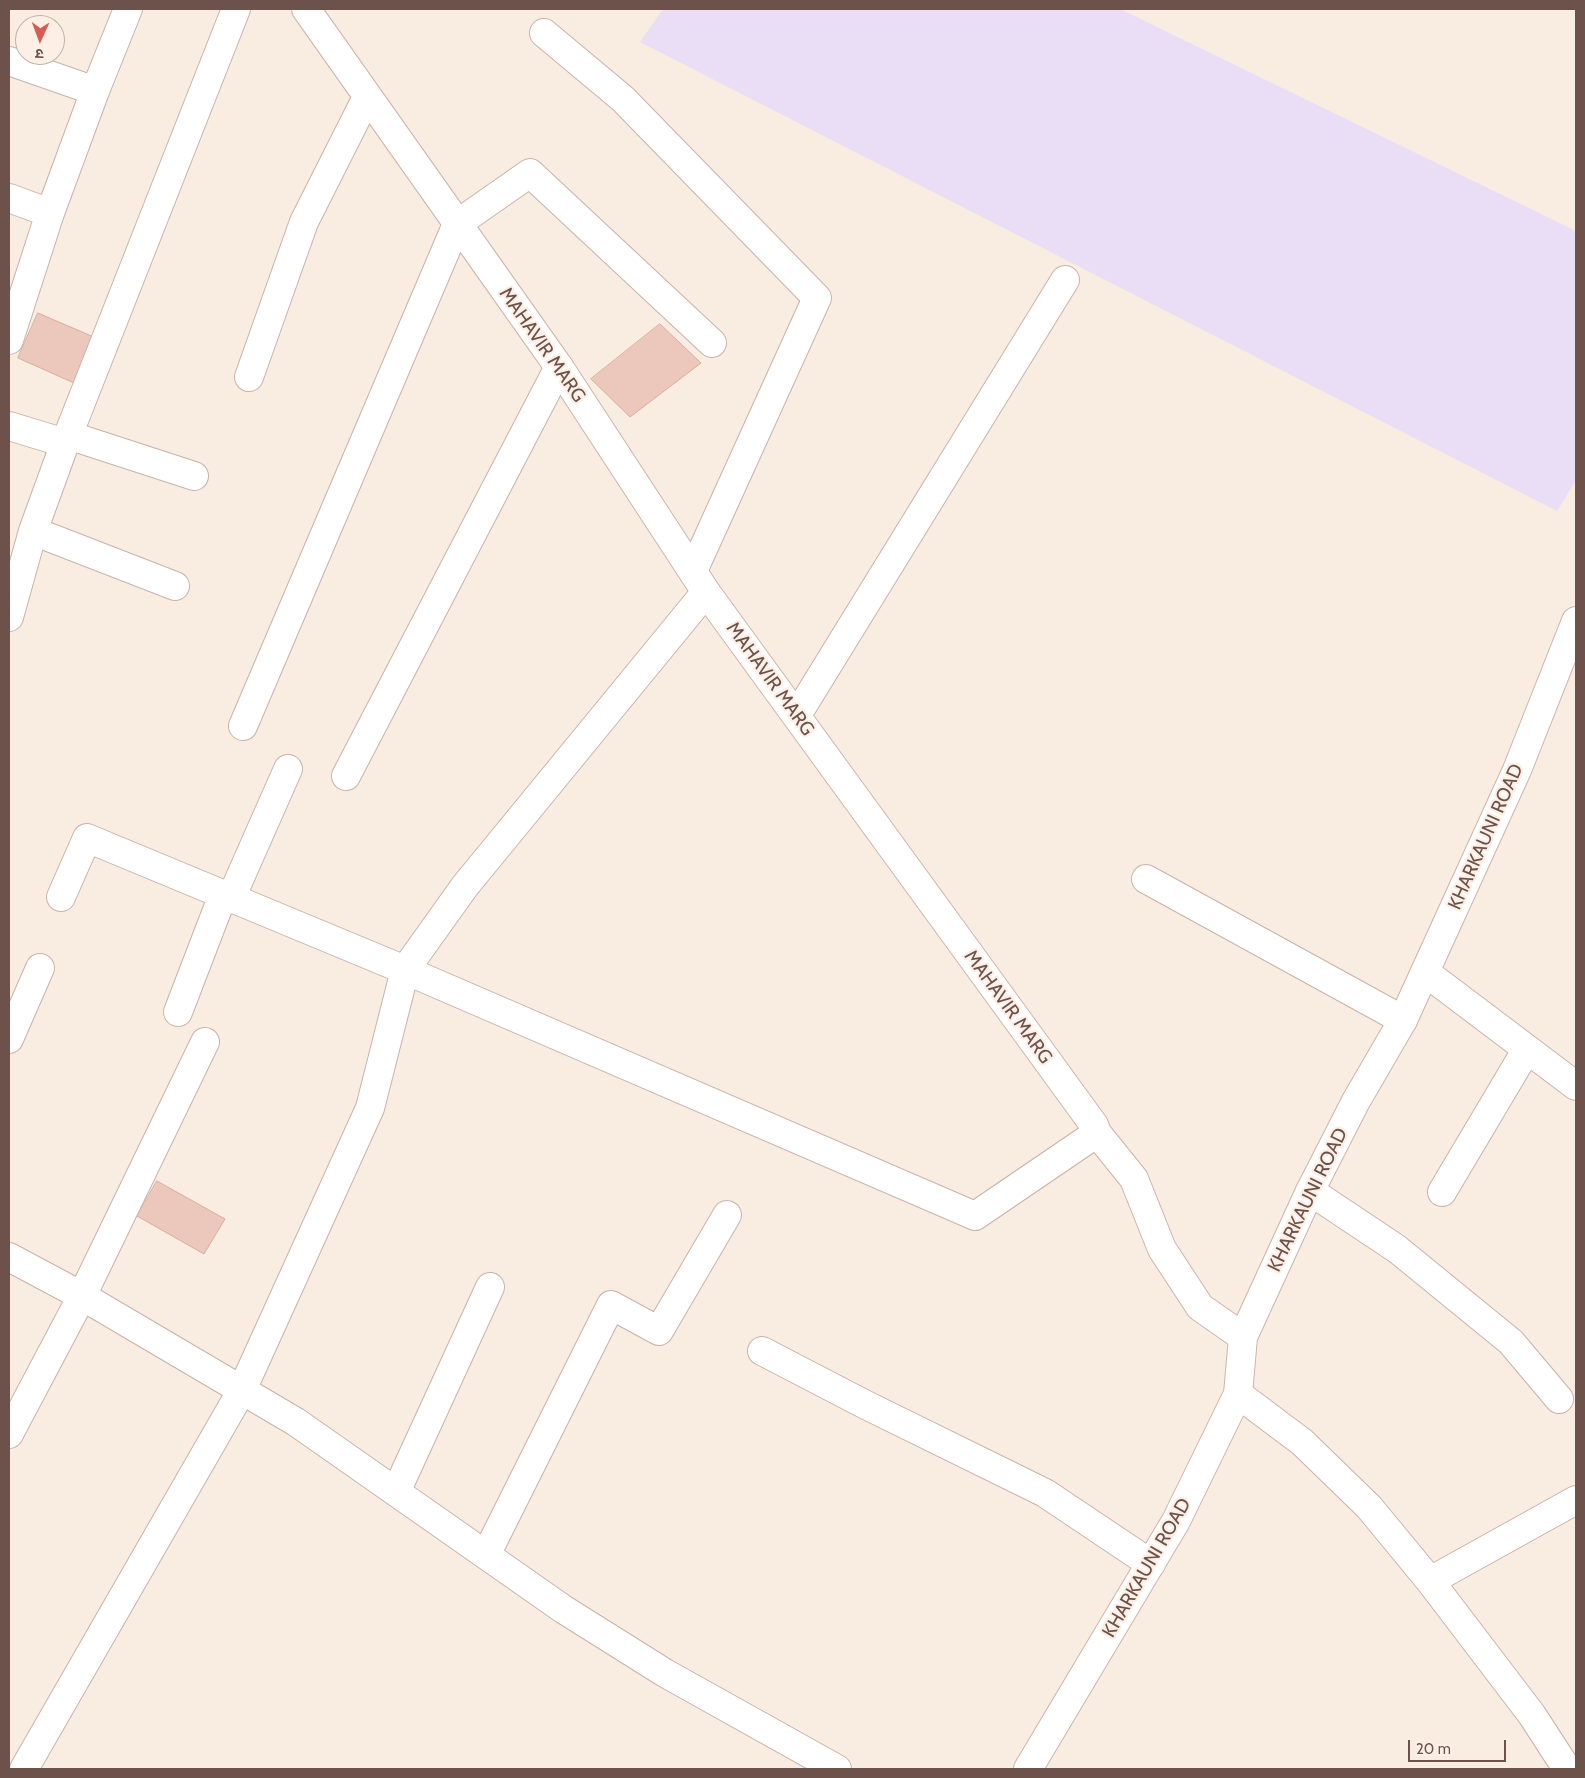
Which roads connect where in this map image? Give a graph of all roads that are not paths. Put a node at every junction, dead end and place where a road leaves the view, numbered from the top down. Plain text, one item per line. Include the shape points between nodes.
1 (128, 9) edge
2 (236, 9) edge
3 (306, 9) edge
4 (544, 34) dead end
5 (9, 61) edge
6 (95, 91) junction
7 (367, 97) junction
8 (9, 198) edge
9 (50, 213) junction
10 (457, 224) junction
11 (1065, 280) dead end
12 (9, 340) edge
13 (712, 343) dead end
14 (558, 367) junction
15 (249, 377) dead end
16 (9, 426) edge
17 (67, 439) junction
18 (194, 476) dead end
19 (23, 544) edge
20 (699, 581) junction
21 (175, 586) dead end
22 (9, 616) edge
23 (1576, 621) edge
24 (797, 715) junction
25 (243, 726) dead end
26 (288, 768) dead end
27 (346, 776) dead end
28 (1146, 879) dead end
29 (61, 897) dead end
30 (227, 897) junction
31 (40, 968) dead end
32 (405, 970) junction
33 (1425, 972) junction
34 (178, 1012) dead end
35 (1403, 1020) junction
36 (9, 1039) edge
37 (206, 1042) dead end
38 (1527, 1049) junction
39 (1576, 1086) edge
40 (1097, 1133) junction
41 (1310, 1191) junction
42 (1442, 1192) dead end
43 (727, 1215) dead end
44 (9, 1257) edge
45 (490, 1287) dead end
46 (82, 1296) junction
47 (1243, 1337) junction
48 (762, 1351) dead end
49 (242, 1390) junction
50 (1238, 1394) junction
51 (1559, 1399) dead end
52 (9, 1434) edge
53 (396, 1492) junction
54 (1576, 1500) edge
55 (486, 1555) junction
56 (1151, 1564) junction
57 (1430, 1581) junction
58 (24, 1769) edge
59 (837, 1769) edge
60 (1028, 1769) edge
61 (1567, 1769) edge

1 - 6 street
2 - 17 street
3 - 7 street, MAHAVIR MARG
4 - 20 street via 624,98 817,298
5 - 6 street
6 - 9 street
7 - 10 street, MAHAVIR MARG
7 - 15 street via 304,222
8 - 9 street
9 - 12 street
10 - 13 street via 530,173
10 - 14 street, MAHAVIR MARG
10 - 25 street
11 - 24 street
14 - 20 street, MAHAVIR MARG
14 - 27 street
16 - 17 street
17 - 18 street
17 - 19 street
19 - 21 street
19 - 22 street
20 - 24 street, MAHAVIR MARG
20 - 32 street via 465,886
23 - 33 street, KHARKAUNI ROAD via 1517,770
24 - 40 street, MAHAVIR MARG
26 - 30 street
28 - 35 street
29 - 30 street via 87,838
30 - 32 street
30 - 34 street
31 - 36 street
32 - 40 street via 975,1216
32 - 49 street via 370,1108
33 - 35 street, KHARKAUNI ROAD
33 - 38 street
35 - 41 street, KHARKAUNI ROAD via 1356,1101
37 - 46 street
38 - 39 street
38 - 42 street
40 - 47 street, MAHAVIR MARG via 1134,1179 1162,1249 1200,1307
41 - 47 street, KHARKAUNI ROAD
41 - 51 street via 1397,1249 1512,1342
43 - 55 street via 659,1330 611,1305
44 - 46 street
45 - 53 street
46 - 49 street
46 - 52 street
47 - 50 street, KHARKAUNI ROAD
48 - 56 street via 866,1406 1045,1493
49 - 53 street via 296,1422
49 - 58 street
50 - 56 street, KHARKAUNI ROAD via 1176,1521
50 - 57 street via 1302,1442 1336,1475 1369,1508
53 - 55 street
54 - 57 street
55 - 59 street via 563,1609 665,1673
56 - 60 street, KHARKAUNI ROAD
57 - 61 street via 1532,1715

